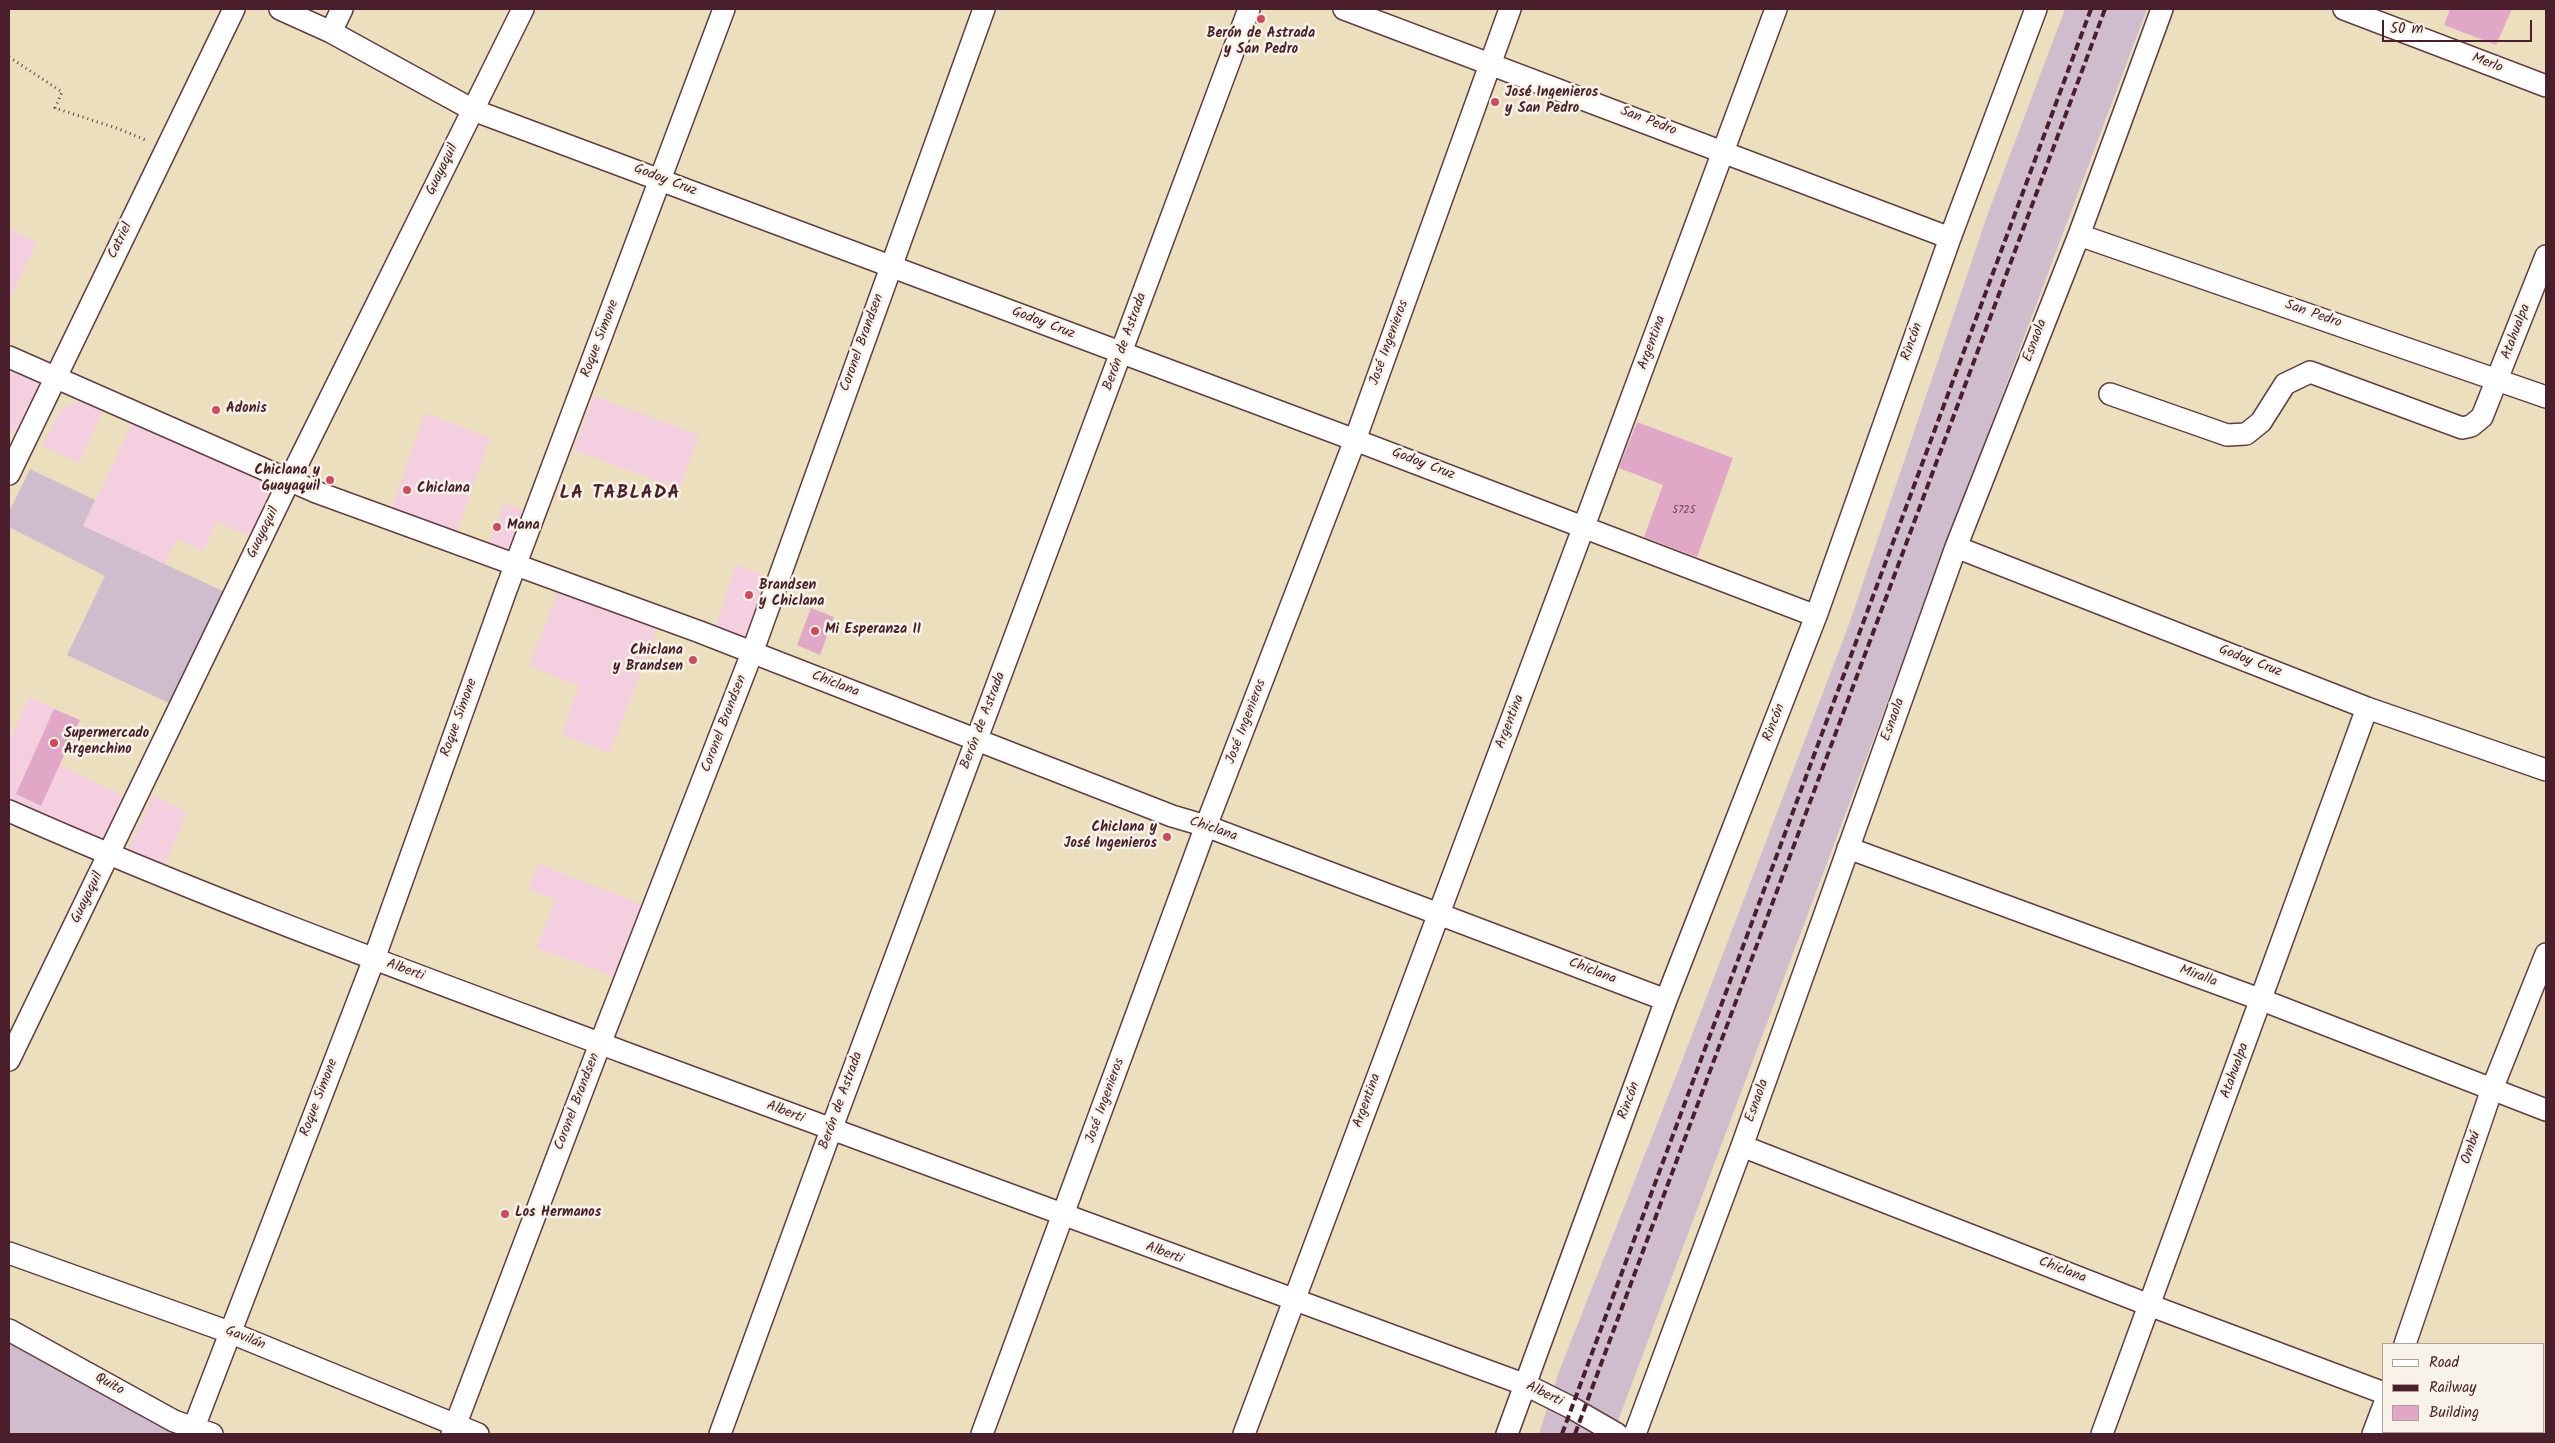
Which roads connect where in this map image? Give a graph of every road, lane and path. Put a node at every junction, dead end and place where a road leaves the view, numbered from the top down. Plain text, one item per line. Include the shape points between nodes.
1 (234, 9) edge
2 (280, 9) edge
3 (342, 9) edge
4 (523, 9) edge
5 (724, 9) edge
6 (984, 9) edge
7 (1250, 9) edge
8 (1344, 9) edge
9 (1510, 9) edge
10 (1776, 9) edge
11 (2036, 9) edge
12 (2162, 9) edge
13 (2344, 9) edge
14 (331, 32) junction
15 (9, 57) edge
16 (1490, 63) junction
17 (2546, 86) edge
18 (474, 110) junction
19 (152, 143) dead end
20 (1724, 150) junction
21 (661, 179) junction
22 (2079, 236) junction
23 (1950, 238) junction
24 (2546, 256) edge
25 (890, 267) junction
26 (1122, 354) junction
27 (9, 357) edge
28 (56, 377) junction
29 (2499, 379) junction
30 (2110, 394) dead end
31 (2546, 397) edge
32 (1355, 440) junction
33 (9, 474) edge
34 (289, 480) junction
35 (1584, 526) junction
36 (1956, 547) junction
37 (515, 566) junction
38 (1816, 616) junction
39 (752, 653) junction
40 (2367, 708) junction
41 (977, 741) junction
42 (2546, 770) edge
43 (9, 811) edge
44 (1206, 826) junction
45 (1848, 848) junction
46 (109, 855) junction
47 (1438, 913) junction
48 (2546, 954) edge
49 (374, 959) junction
50 (1666, 1000) junction
51 (2262, 1000) junction
52 (600, 1044) junction
53 (9, 1060) edge
54 (2492, 1089) junction
55 (2546, 1110) edge
56 (831, 1130) junction
57 (1742, 1146) junction
58 (1064, 1216) junction
59 (9, 1253) edge
60 (1294, 1301) junction
61 (2149, 1305) junction
62 (9, 1330) edge
63 (229, 1332) junction
64 (2405, 1343) edge
65 (1526, 1385) junction
66 (2382, 1392) edge
67 (2382, 1410) edge
68 (454, 1430) edge
69 (203, 1431) edge
70 (478, 1434) edge
71 (720, 1434) edge
72 (982, 1434) edge
73 (1244, 1434) edge
74 (1507, 1434) edge
75 (1616, 1434) edge
76 (1635, 1434) edge
77 (2102, 1434) edge
78 (2373, 1434) edge

1 - 28 street, Catriel
2 - 14 street, Godoy Cruz
3 - 14 street
4 - 18 street, Guayaquil
5 - 21 street, Roque Simone
6 - 25 street, Coronel Brandsen
7 - 26 street, Berón de Astrada
8 - 16 street, San Pedro
9 - 16 street, José Ingenieros
10 - 20 street, Argentina
11 - 23 street, Rincón
12 - 22 street, Esnaola
13 - 17 street, Merlo
14 - 18 street, Godoy Cruz
15 - 19 path via 62,92 55,108
16 - 20 street, San Pedro
16 - 32 street, José Ingenieros
18 - 21 street, Godoy Cruz
18 - 34 street, Guayaquil
20 - 23 street, San Pedro
20 - 35 street, Argentina
21 - 25 street, Godoy Cruz
21 - 37 street, Roque Simone
22 - 29 street, San Pedro
22 - 36 street, Esnaola
23 - 38 street, Rincón
24 - 29 street, Atahualpa
25 - 26 street, Godoy Cruz
25 - 39 street, Coronel Brandsen
26 - 32 street, Godoy Cruz
26 - 41 street, Berón de Astrada
27 - 28 street, Chiclana
28 - 33 street, Catriel
28 - 34 street, Chiclana
29 - 30 street, Atahualpa via 2482,417 2462,428 2310,372 2285,384 2262,422 2246,434 2227,435
29 - 31 street, San Pedro
32 - 35 street, Godoy Cruz
32 - 44 street, José Ingenieros
34 - 37 street, Chiclana
34 - 46 street, Guayaquil
35 - 38 street, Godoy Cruz
35 - 47 street, Argentina
36 - 40 street, Godoy Cruz
36 - 45 street, Esnaola
37 - 39 street, Chiclana
37 - 49 street, Roque Simone
38 - 50 street, Rincón
39 - 41 street, Chiclana
39 - 52 street, Coronel Brandsen
40 - 42 street, Godoy Cruz
40 - 51 street, Atahualpa
41 - 44 street, Chiclana
41 - 56 street, Berón de Astrada
43 - 46 street, Alberti
44 - 47 street, Chiclana
44 - 58 street, José Ingenieros
45 - 51 street, Miralla
45 - 57 street, Esnaola
46 - 49 street, Alberti
46 - 53 street, Guayaquil
47 - 50 street, Chiclana
47 - 60 street, Argentina
48 - 54 street, Ombú
49 - 52 street, Alberti
49 - 63 street, Roque Simone
50 - 65 street, Rincón
51 - 54 street, Miralla
51 - 61 street, Atahualpa
52 - 56 street, Alberti
52 - 68 street, Coronel Brandsen
54 - 55 street, Miralla
54 - 64 street, Ombú
56 - 58 street, Alberti
56 - 71 street, Berón de Astrada
57 - 61 street, Chiclana
57 - 76 street, Esnaola
58 - 60 street, Alberti
58 - 72 street, José Ingenieros
59 - 63 street, Gavilán
60 - 65 street, Alberti
60 - 73 street, Argentina
61 - 66 street, Chiclana
61 - 77 street, Atahualpa
62 - 69 street, Quito via 174,1421
63 - 68 street, Gavilán
63 - 69 street, Roque Simone
65 - 74 street, Rincón
65 - 75 street, Alberti
67 - 78 street
68 - 70 street, Gavilán

